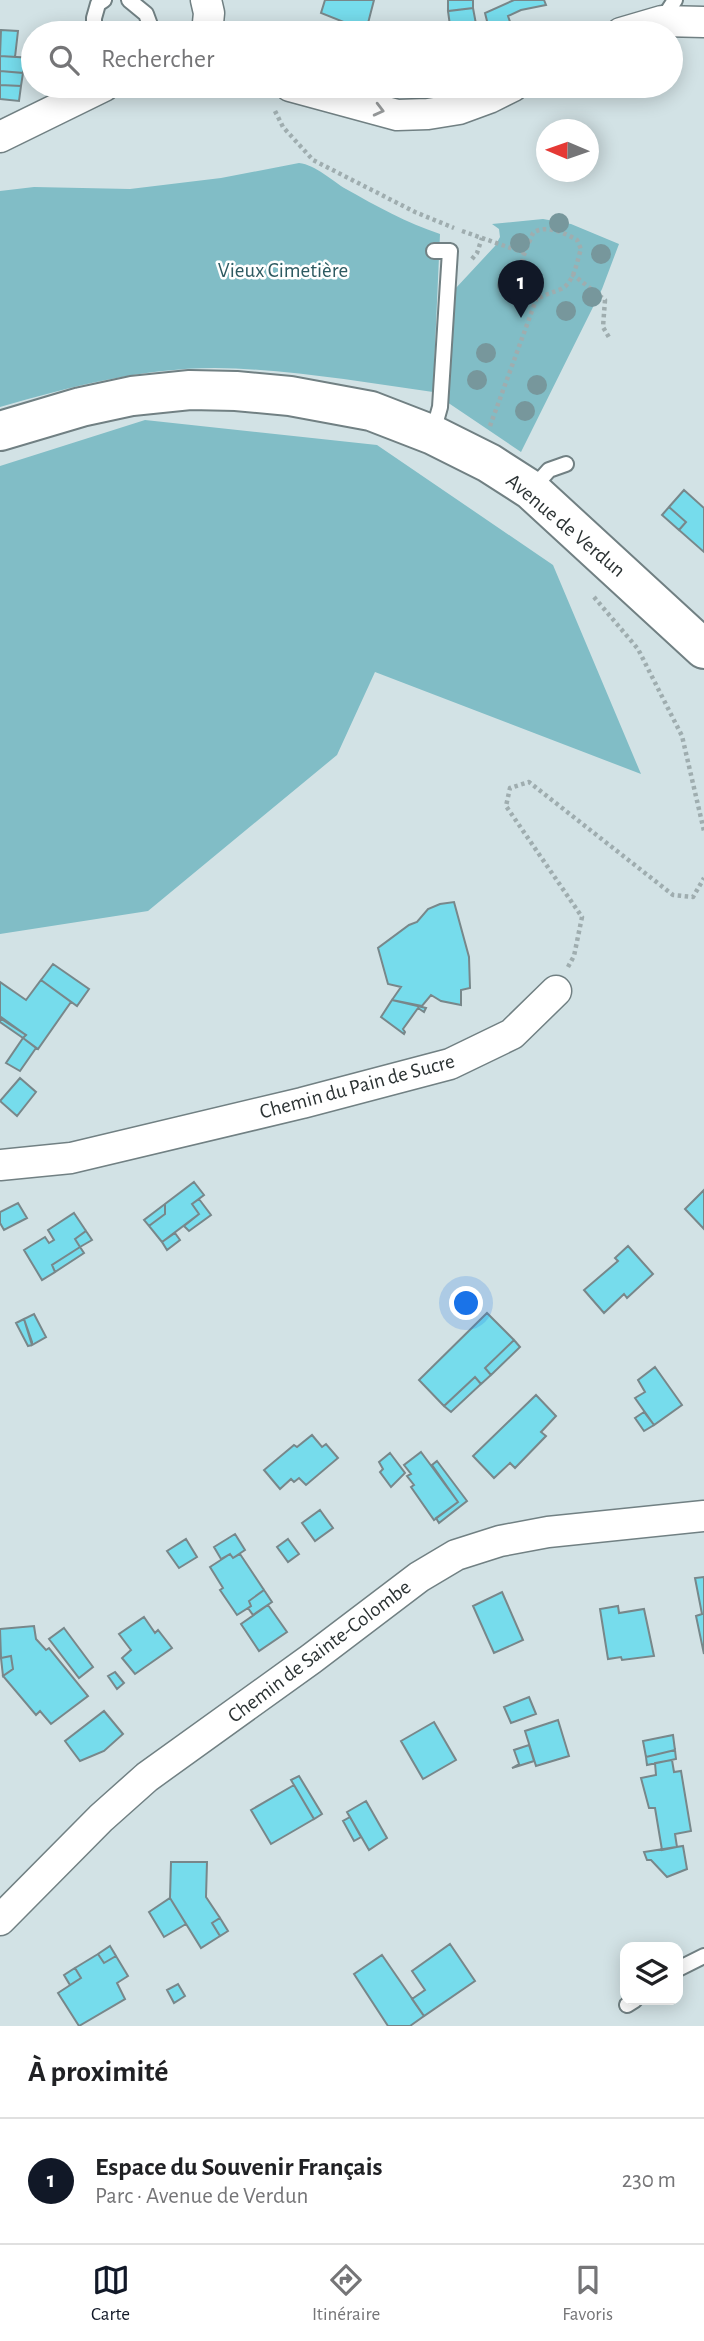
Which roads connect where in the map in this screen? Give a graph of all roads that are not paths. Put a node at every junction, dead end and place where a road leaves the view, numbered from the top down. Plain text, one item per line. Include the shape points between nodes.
1 (104, 0) edge
2 (129, 0) edge
3 (206, 0) edge
4 (668, 11) edge
5 (94, 21) edge
6 (149, 21) edge
7 (208, 21) edge
8 (647, 21) edge
9 (704, 22) edge
10 (78, 98) edge
11 (334, 98) edge
12 (491, 98) edge
13 (0, 138) edge
14 (434, 251) dead end
15 (0, 431) edge
16 (433, 435) junction
17 (566, 464) dead end
18 (531, 490) junction
19 (703, 646) edge
20 (556, 991) road end
21 (0, 1165) edge
22 (704, 1516) edge
23 (0, 1920) edge
24 (704, 1956) edge
25 (683, 1966) edge

1 - 5 lane via 98,4
2 - 6 lane
3 - 7 street
4 - 8 street
4 - 9 street
10 - 13 street
11 -> 12 street via 397,115 458,109
14 - 16 lane via 450,251 440,407
15 - 16 main road, Avenue de Verdun via 93,405 190,390 290,396 371,411
16 - 18 main road, Avenue de Verdun
17 - 18 lane via 549,470
18 - 19 main road, Avenue de Verdun
20 - 21 street, Chemin du Pain de Sucre via 512,1034 450,1064 71,1158
22 - 23 street, Chemin de Sainte-Colombe via 548,1532 456,1555 419,1577 147,1777
24 - 25 lane

